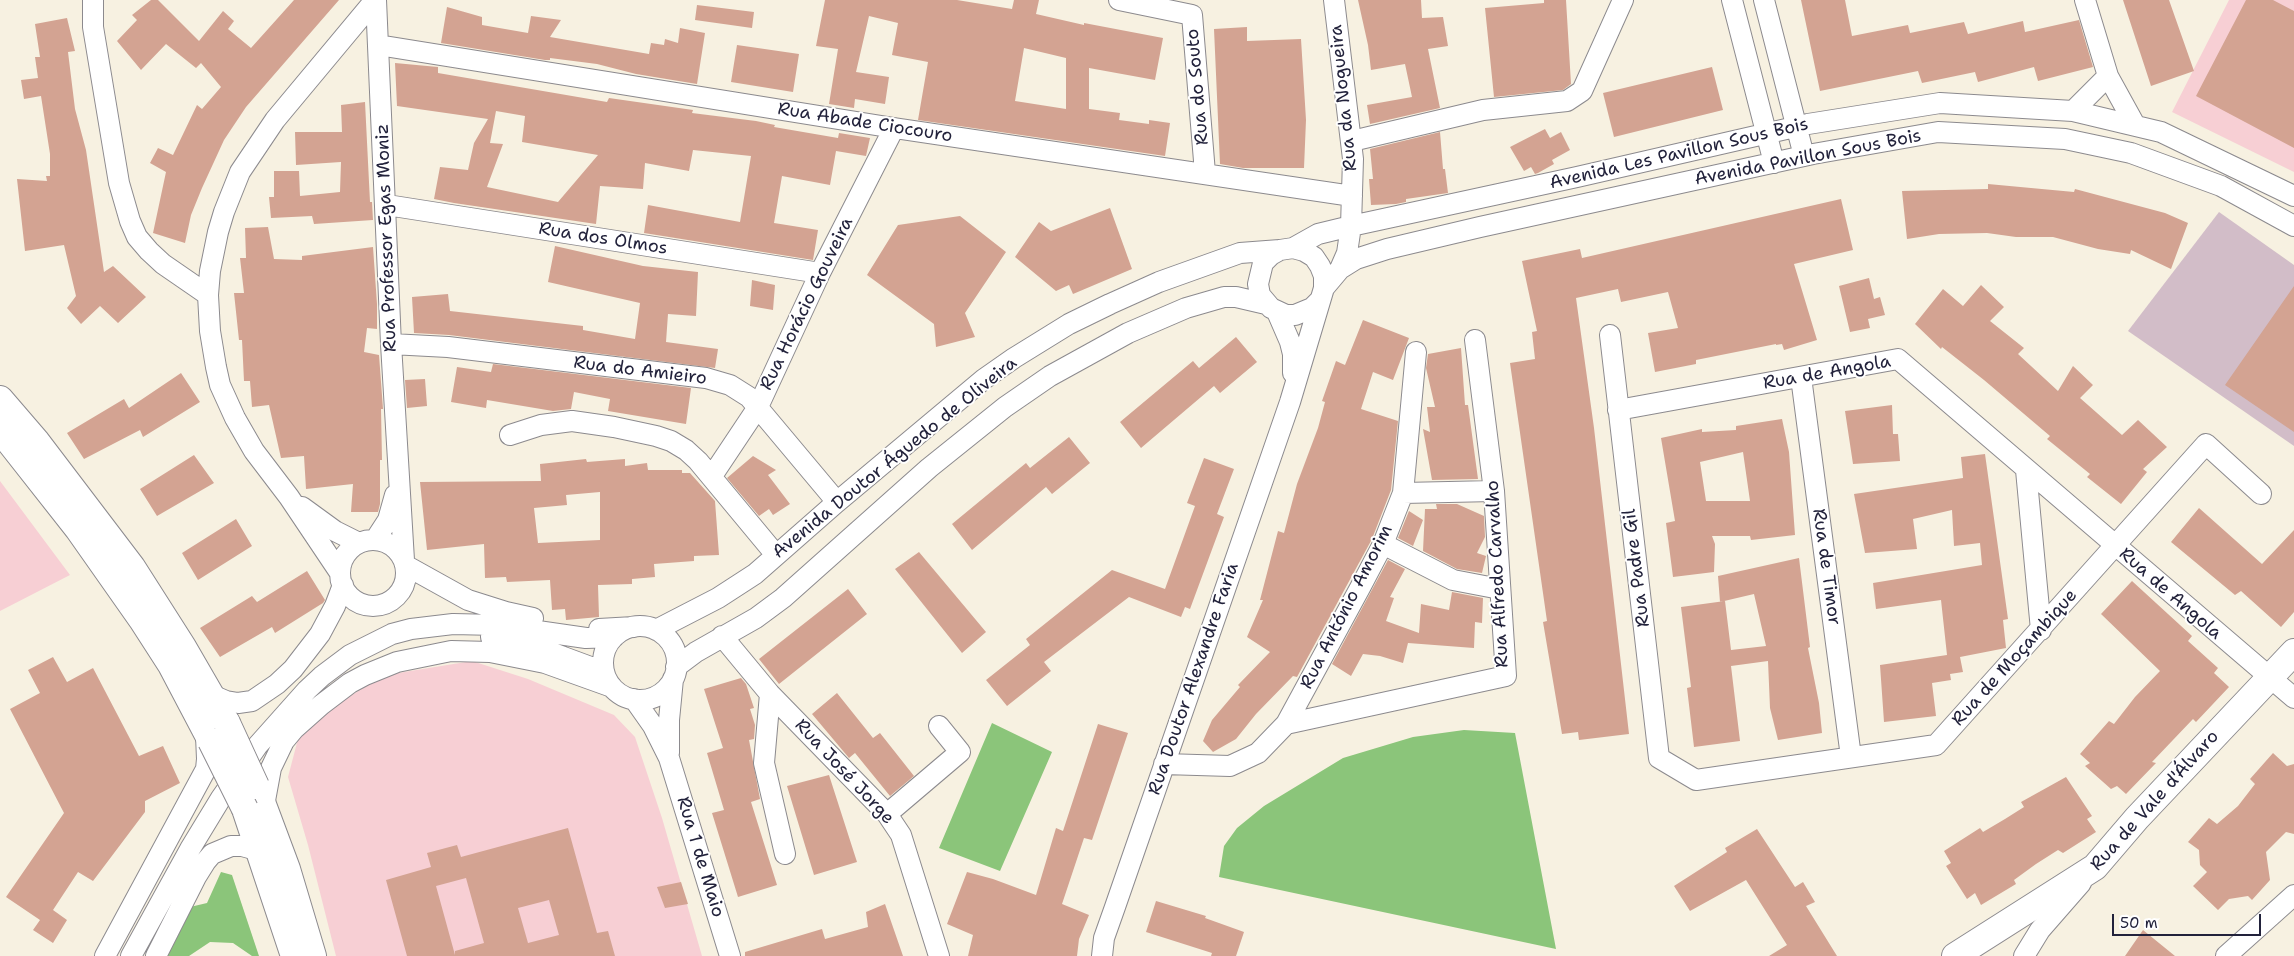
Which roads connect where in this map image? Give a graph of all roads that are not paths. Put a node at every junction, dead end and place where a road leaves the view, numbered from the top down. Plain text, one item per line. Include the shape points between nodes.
1 (93, 0) edge
2 (376, 0) edge
3 (1119, 0) edge
4 (1334, 0) edge
5 (1623, 0) edge
6 (1732, 0) edge
7 (1764, 0) edge
8 (2085, 0) edge
9 (378, 45) junction
10 (2108, 76) junction
11 (2073, 111) junction
12 (2135, 125) junction
13 (1796, 126) junction
14 (894, 128) junction
15 (1768, 133) junction
16 (1352, 141) junction
17 (1804, 156) junction
18 (1774, 163) junction
19 (1205, 173) junction
20 (1352, 196) junction
21 (2294, 196) edge
22 (387, 205) junction
23 (1351, 226) junction
24 (2294, 226) edge
25 (1287, 249) junction
26 (1340, 270) junction
27 (820, 273) junction
28 (1321, 294) junction
29 (208, 295) junction
30 (1272, 308) junction
31 (1610, 335) dead end
32 (1475, 340) dead end
33 (391, 344) junction
34 (1416, 352) dead end
35 (1801, 377) junction
36 (0, 399) edge
37 (1290, 402) junction
38 (758, 407) junction
39 (1618, 410) junction
40 (0, 430) edge
41 (510, 435) dead end
42 (2026, 470) junction
43 (399, 476) junction
44 (712, 476) junction
45 (1494, 491) junction
46 (1403, 493) junction
47 (2262, 494) dead end
48 (289, 496) junction
49 (837, 502) junction
50 (367, 542) junction
51 (1383, 544) junction
52 (2115, 546) junction
53 (776, 555) junction
54 (404, 563) junction
55 (342, 579) junction
56 (1500, 589) junction
57 (634, 627) junction
58 (656, 630) junction
59 (2041, 630) junction
60 (722, 636) junction
61 (614, 637) junction
62 (2294, 652) edge
63 (675, 673) junction
64 (2269, 678) junction
65 (608, 679) junction
66 (770, 694) junction
67 (212, 695) junction
68 (2294, 698) edge
69 (634, 699) junction
70 (1286, 724) junction
71 (939, 726) dead end
72 (214, 729) junction
73 (1851, 757) junction
74 (669, 758) junction
75 (1164, 764) junction
76 (1696, 780) joint
77 (255, 801) junction
78 (887, 814) junction
79 (785, 854) dead end
80 (262, 856) junction
81 (2095, 867) junction
82 (2294, 894) edge
83 (1967, 954) edge
84 (105, 956) edge
85 (131, 956) edge
86 (144, 956) edge
87 (156, 956) edge
88 (294, 956) edge
89 (313, 956) edge
90 (730, 956) edge
91 (939, 956) edge
92 (1102, 956) edge
93 (2024, 956) edge
94 (2226, 956) edge

1 - 29 street via 93,27 119,183 130,222 149,251
2 - 9 street, Rua Professor Egas Moniz
2 - 29 street via 275,120 240,172 218,232
3 - 19 street, Rua do Souto via 1192,15
4 - 16 street, Rua da Nogueira
5 - 16 street via 1582,91 1567,101 1483,110
6 - 15 street
7 - 13 street
8 - 10 street
9 - 14 street, Rua Abade Ciocouro
9 - 22 street, Rua Professor Egas Moniz
10 - 11 street
10 - 12 street
11 - 12 street
11 - 13 street, Avenida Les Pavillon Sous Bois via 1940,103
12 - 21 street via 2161,132
13 - 15 street, Avenida Les Pavillon Sous Bois
13 - 17 street
14 - 19 street, Rua Abade Ciocouro
14 - 27 street, Rua Horácio Gouveira
15 - 18 street
15 - 23 street, Avenida Les Pavillon Sous Bois
16 - 20 street, Rua da Nogueira
17 - 18 street, Avenida Pavillon Sous Bois
17 - 24 street, Avenida Pavillon Sous Bois via 1938,132 2065,140 2131,153 2222,186
18 - 26 street, Avenida Pavillon Sous Bois via 1387,249 1356,259
19 - 20 street, Rua Abade Ciocouro
20 - 23 street, Rua da Nogueira
22 - 27 street, Rua dos Olmos
22 - 33 street, Rua Professor Egas Moniz
23 - 25 street, Avenida Les Pavillon Sous Bois via 1318,234
23 - 26 street, Rua da Nogueira via 1347,253
25 - 28 street via 1304,251 1317,261 1324,276
25 - 30 street via 1271,255 1259,273 1260,295
25 - 49 street, Avenida Doutor Águedo de Oliveira via 1240,253 1110,304 1070,324 992,373
26 - 28 street, Avenida Pavillon Sous Bois
27 - 38 street, Rua Horácio Gouveira
28 - 30 street via 1304,313 1286,315
28 - 37 street
29 - 48 street via 211,340 220,385 243,433
30 - 37 street via 1285,328 1293,354
30 - 60 street, Avenida Doutor Águedo de Oliveira via 1248,299 1230,297 1186,308 1128,332 1070,364 1005,407 930,468 783,598 756,618
31 - 39 street, Rua Padre Gil
32 - 45 street, Rua Alfredo Carvalho
33 - 38 street, Rua do Amieiro via 448,347 706,378 741,390
33 - 43 street, Rua Professor Egas Moniz
34 - 46 street, Rua António Amorim
35 - 39 street, Rua de Angola
35 - 42 street, Rua de Angola via 1898,360
35 - 73 street, Rua de Timor
36 - 67 main road via 37,442 132,567
37 - 75 street, Rua Doutor Alexandre Faria
38 - 44 street, Rua Horácio Gouveira
38 - 49 street, Rua do Amieiro
39 - 76 street, Rua Padre Gil via 1659,758
40 - 72 main road via 78,529
41 - 44 street via 557,422 614,427 671,441 686,450
42 - 52 street, Rua de Angola
42 - 59 street
43 - 50 street via 388,520
43 - 54 street, Rua Professor Egas Moniz
44 - 53 street
45 - 46 street
45 - 56 street, Rua Alfredo Carvalho
46 - 51 street, Rua António Amorim
47 - 52 street, Rua de Moçambique via 2206,444
48 - 50 street via 335,531
48 - 55 street
49 - 53 street, Avenida Doutor Águedo de Oliveira
50 - 54 street via 392,546
50 - 55 street via 345,555
51 - 56 street via 1453,580
51 - 70 street, Rua António Amorim
52 - 59 street, Rua de Moçambique
52 - 64 street, Rua de Angola
53 - 58 street, Avenida Doutor Águedo de Oliveira via 718,598
54 - 55 street via 406,576 403,587 397,596 378,606 357,602 348,595
54 - 57 street via 468,600 506,612 581,628
55 - 67 street via 335,606 320,634 277,684 245,702 226,701
56 - 70 street, Rua Alfredo Carvalho via 1506,676
57 - 58 street
57 - 61 street
58 - 63 street via 672,646 676,656
59 - 73 street, Rua de Moçambique via 1936,745
60 - 63 street, Avenida Doutor Águedo de Oliveira
60 - 66 street, Rua José Jorge
61 - 65 street via 603,659
61 - 85 street via 586,638 496,625 453,624 402,632 378,640 350,656 307,690 253,753 190,849
62 - 64 main road, Rua de Vale d'Álvaro
63 - 69 street via 667,688 657,696
63 - 74 street via 669,720
64 - 68 street, Rua de Angola
64 - 81 main road, Rua de Vale d'Álvaro
65 - 69 street via 622,695
65 - 77 street via 490,652 451,651 397,662 350,683 294,728 284,741
65 - 86 street via 531,645 466,635 430,636 374,655 311,700 262,758 202,847
66 - 78 street, Rua José Jorge
66 - 79 street via 764,763
67 - 72 main road
69 - 74 street via 653,726
70 - 75 street, Rua António Amorim via 1258,753 1230,766
71 - 78 street via 960,752
72 - 77 main road, bridge
72 - 84 street via 207,744 206,769
73 - 76 street, Rua de Moçambique
74 - 90 street, Rua 1 de Maio
75 - 92 street, Rua Doutor Alexandre Faria via 1104,938
77 - 80 main road
77 - 89 main road via 287,869
78 - 91 street, Rua José Jorge via 901,835
80 - 87 street via 242,846 231,846 212,854 196,877
80 - 88 main road
81 - 83 main road
81 - 93 street, Rua de Vale d'Álvaro via 2040,930
82 - 94 street

